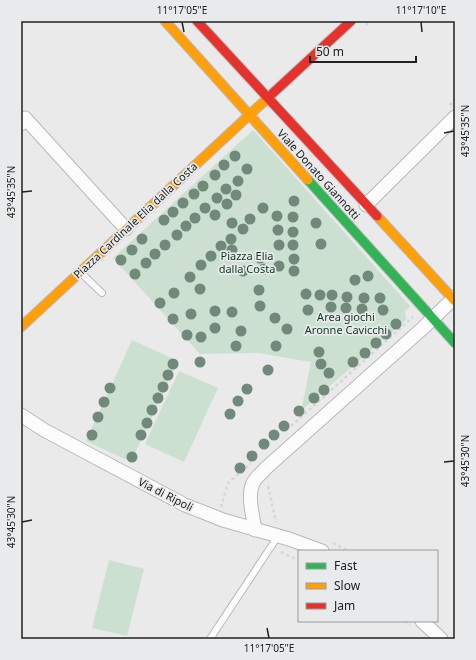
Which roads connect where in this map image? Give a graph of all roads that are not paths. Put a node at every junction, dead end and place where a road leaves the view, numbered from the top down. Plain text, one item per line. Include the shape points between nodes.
1 (165, 21) edge
2 (197, 21) edge
3 (351, 21) edge
4 (268, 97) junction
5 (250, 114) junction
6 (455, 117) edge
7 (21, 124) edge
8 (366, 205) junction
9 (126, 229) junction
10 (80, 272) junction
11 (102, 293) dead end
12 (452, 301) edge
13 (432, 318) junction
14 (21, 327) edge
15 (455, 343) edge
16 (21, 415) edge
17 (255, 530) junction
18 (278, 536) junction
19 (319, 550) edge
20 (423, 622) edge
21 (210, 639) edge
22 (441, 639) edge

1 - 5 street, Viale Donato Giannotti
2 - 4 street, Viale Donato Giannotti
3 - 4 street, Piazza Cardinale Elia dalla Costa
4 - 5 street, Piazza Cardinale Elia dalla Costa
4 - 8 street, Viale Donato Giannotti
5 - 9 street, Piazza Cardinale Elia dalla Costa
5 - 13 street, Viale Donato Giannotti
6 - 8 street
7 - 9 street via 26,118
8 - 12 street, Viale Donato Giannotti
9 - 10 street, Piazza Cardinale Elia dalla Costa
10 - 11 lane
10 - 14 street, Piazza Cardinale Elia dalla Costa
12 - 13 street
13 - 15 street, Viale Donato Giannotti
13 - 17 street via 254,481 251,503
16 - 17 street, Via di Ripoli via 44,430 185,505
17 - 18 street, Via di Ripoli
18 - 19 street, Via di Ripoli
18 - 21 lane
20 - 22 street

